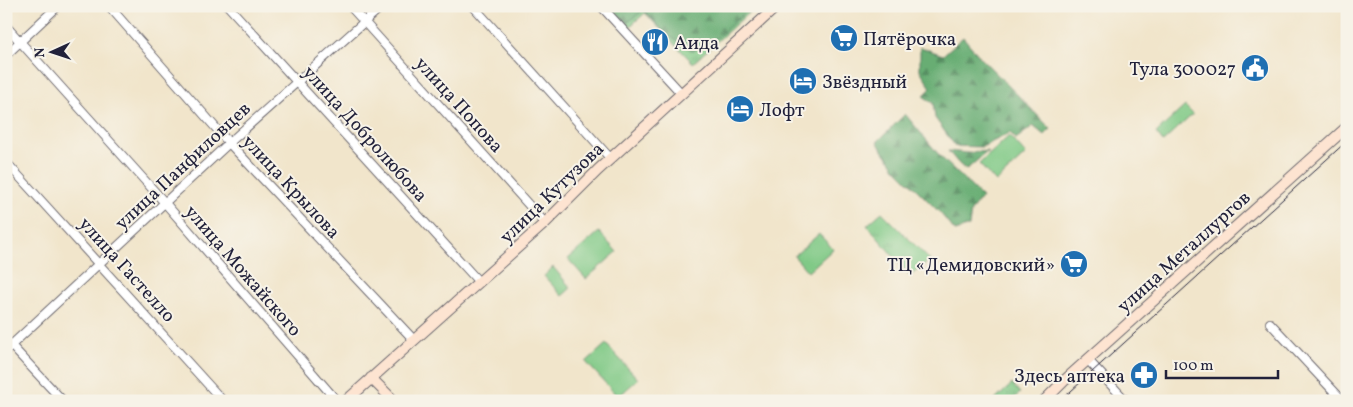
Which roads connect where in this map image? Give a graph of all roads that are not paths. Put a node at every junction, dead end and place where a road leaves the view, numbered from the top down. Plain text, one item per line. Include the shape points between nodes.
1 (58, 6) edge
2 (108, 6) edge
3 (228, 6) edge
4 (350, 6) edge
5 (382, 6) edge
6 (472, 6) edge
7 (601, 6) edge
8 (777, 6) edge
9 (365, 22) junction
10 (6, 26) edge
11 (21, 42) junction
12 (6, 56) edge
13 (298, 82) junction
14 (681, 93) junction
15 (1347, 127) edge
16 (229, 143) junction
17 (611, 159) junction
18 (6, 162) edge
19 (165, 203) junction
20 (545, 223) junction
21 (99, 264) junction
22 (479, 282) junction
23 (1270, 323) dead end
24 (414, 340) junction
25 (8, 345) edge
26 (1088, 360) junction
27 (371, 378) junction
28 (63, 401) edge
29 (223, 401) edge
30 (337, 401) edge
31 (346, 401) edge
32 (394, 401) edge
33 (1044, 401) edge
34 (1126, 401) edge
35 (1343, 401) edge

1 - 11 street
2 - 16 street, улица Крылова
3 - 13 street, улица Добролюбова
4 - 9 street, улица Попова
5 - 9 street, улица Панфиловцев
6 - 17 street
7 - 14 street
8 - 14 main road, улица Кутузова
9 - 13 street, улица Панфиловцев
9 - 20 street, улица Попова
10 - 11 street, улица Можайского
11 - 12 street
11 - 19 street, улица Можайского
13 - 16 street, улица Панфиловцев
13 - 22 street, улица Добролюбова
14 - 17 main road, улица Кутузова
15 - 26 main road, улица Металлургов
16 - 19 street, улица Панфиловцев
16 - 24 street, улица Крылова
17 - 20 main road, улица Кутузова
18 - 21 street, улица Гастелло
19 - 21 street, улица Панфиловцев
19 - 30 street, улица Можайского
20 - 22 main road, улица Кутузова
21 - 25 street, улица Панфиловцев
21 - 29 street, улица Гастелло
22 - 24 main road, улица Кутузова
23 - 35 street
24 - 27 main road, улица Кутузова
25 - 28 street
26 - 33 main road, улица Металлургов
26 - 34 street
27 - 31 main road, улица Кутузова
27 - 32 main road

